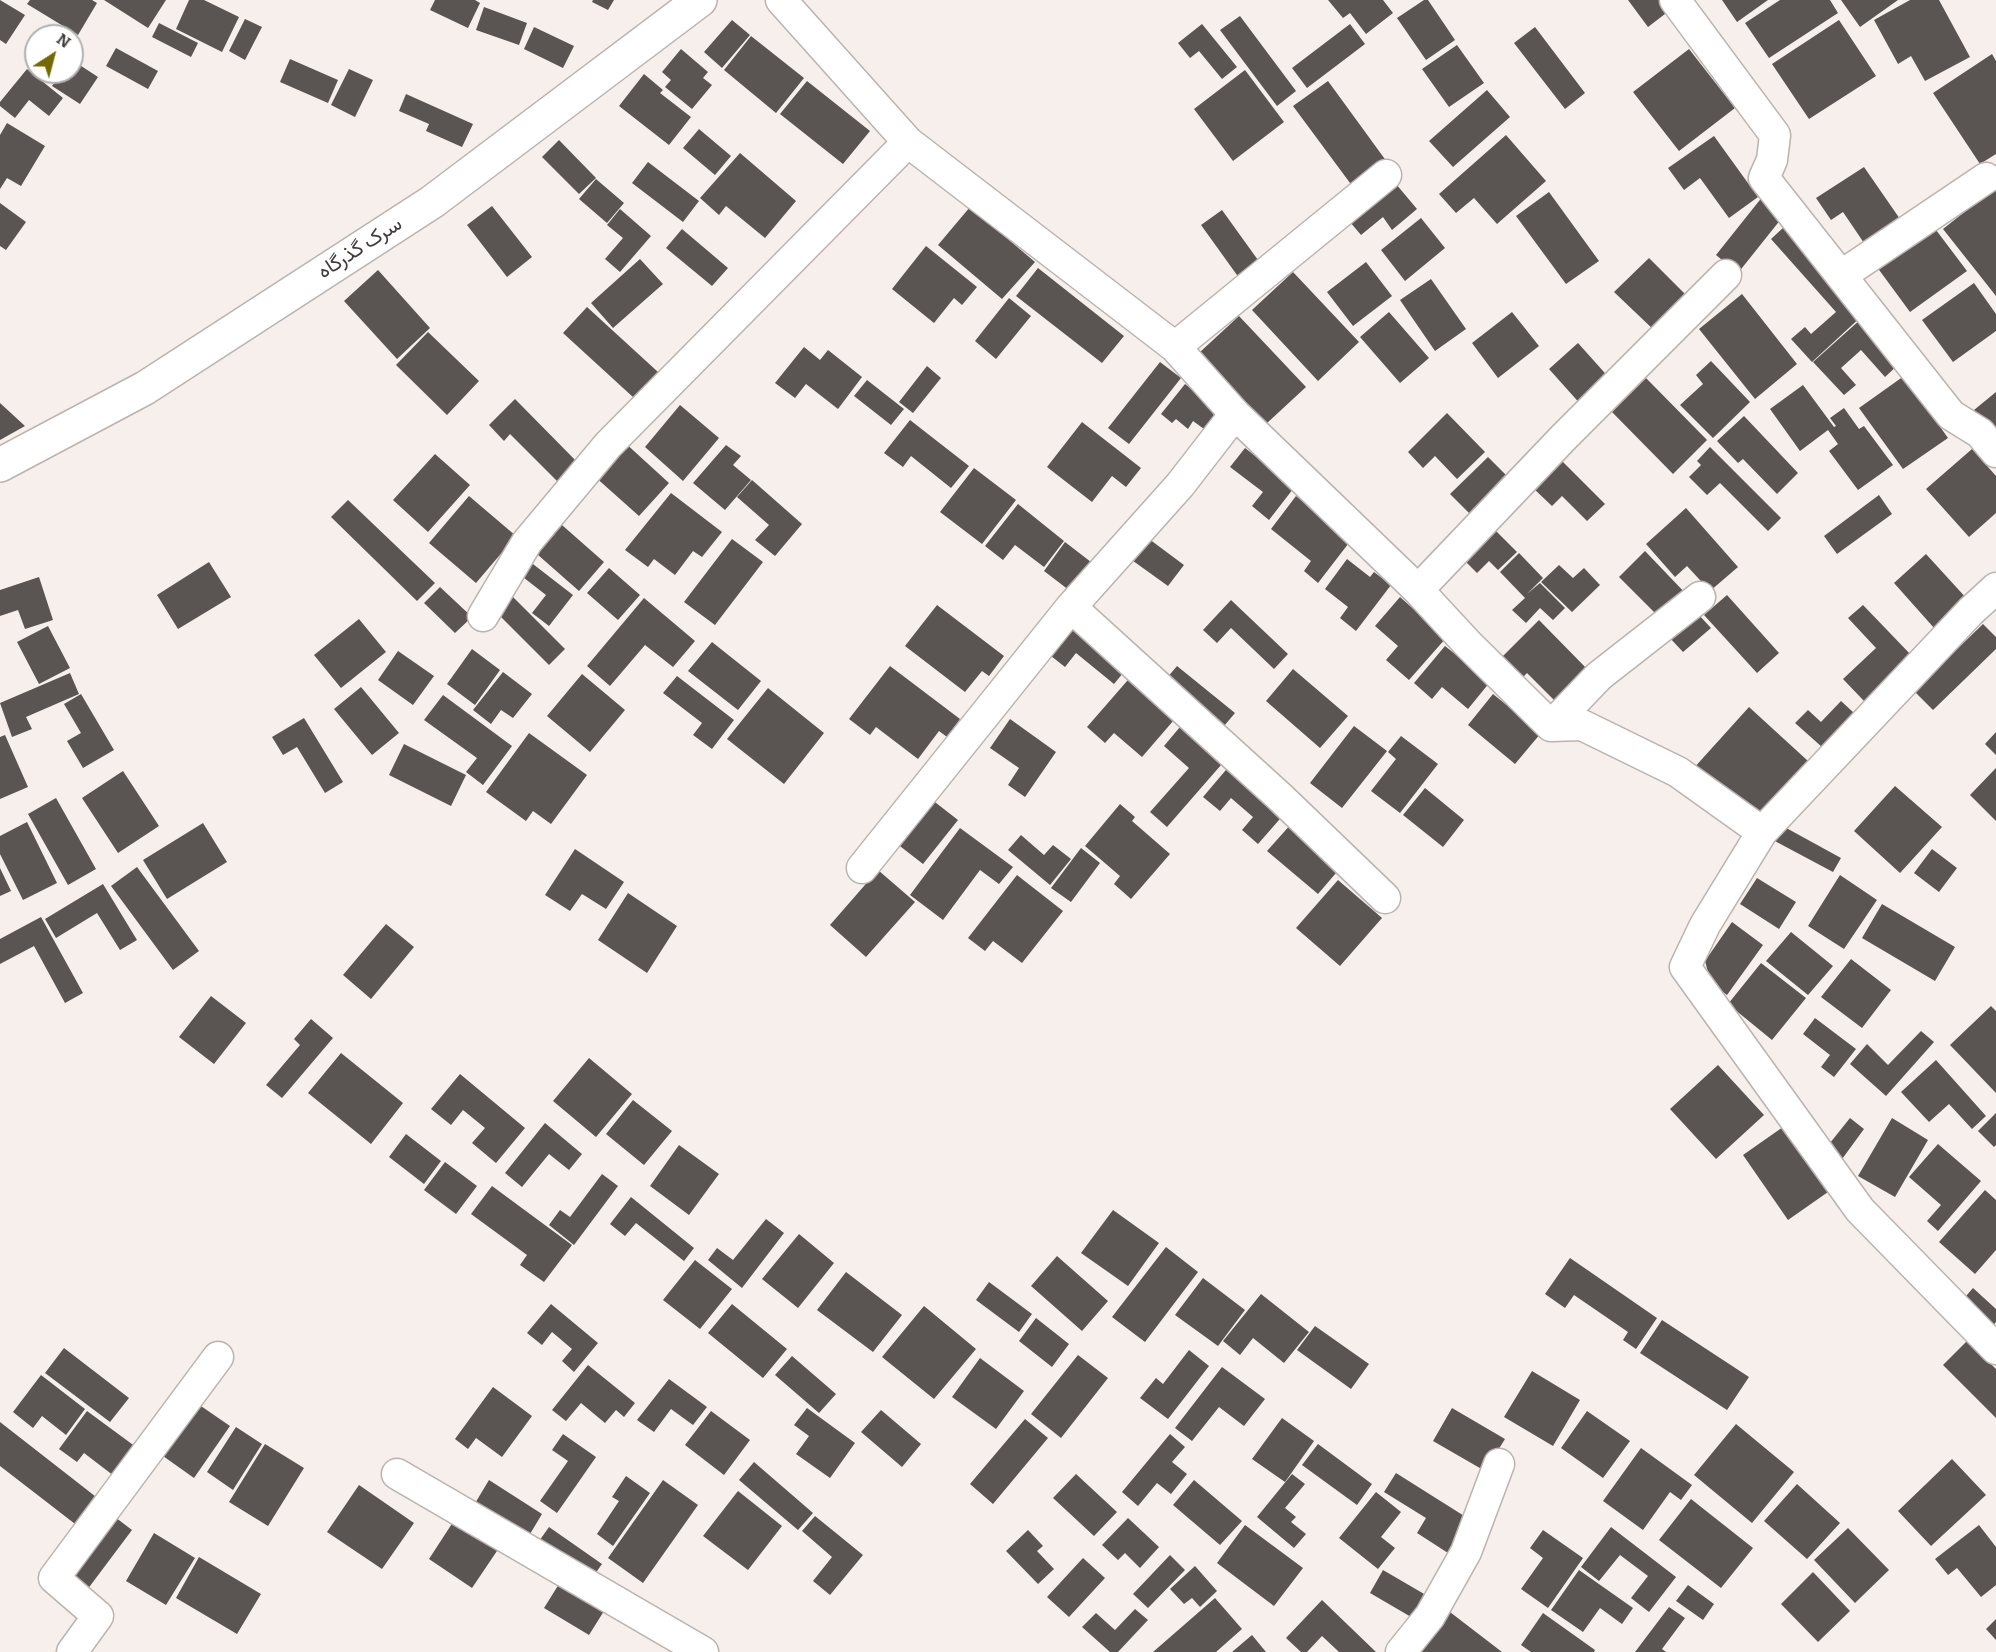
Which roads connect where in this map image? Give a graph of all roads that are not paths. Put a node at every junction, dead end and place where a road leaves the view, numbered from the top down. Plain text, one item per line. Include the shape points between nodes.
1 (700, 0) edge
2 (781, 0) edge
3 (1675, 0) edge
4 (909, 142) junction
5 (1386, 175) dead end
6 (1986, 178) dead end
7 (1726, 275) dead end
8 (1842, 275) junction
9 (1175, 347) junction
10 (1235, 414) junction
11 (1996, 452) edge
12 (0, 465) edge
13 (1996, 588) edge
14 (1418, 590) junction
15 (1700, 597) dead end
16 (1071, 607) junction
17 (483, 616) dead end
18 (1551, 726) junction
19 (1762, 832) junction
20 (861, 868) dead end
21 (1385, 898) dead end
22 (1996, 1349) edge
23 (218, 1357) dead end
24 (1499, 1464) dead end
25 (397, 1474) dead end
26 (72, 1652) edge
27 (704, 1652) edge
28 (1401, 1652) edge

1 - 12 street, سرک گذرگاه via 432,202 145,388
2 - 4 street
3 - 8 street via 1775,135 1772,160 1764,178
4 - 9 street
4 - 17 street via 608,445 527,542
5 - 9 street
6 - 8 street
7 - 14 street
8 - 11 street via 1951,415 1980,433
9 - 10 street
10 - 14 street
10 - 16 street via 1180,485
13 - 19 street
14 - 18 street
15 - 18 street via 1599,676
16 - 20 street
16 - 21 street
18 - 19 street via 1582,725 1678,772
19 - 22 street via 1705,925 1685,967 1860,1210
23 - 26 street via 54,1578 98,1616
24 - 28 street via 1466,1552 1430,1616
25 - 27 street

